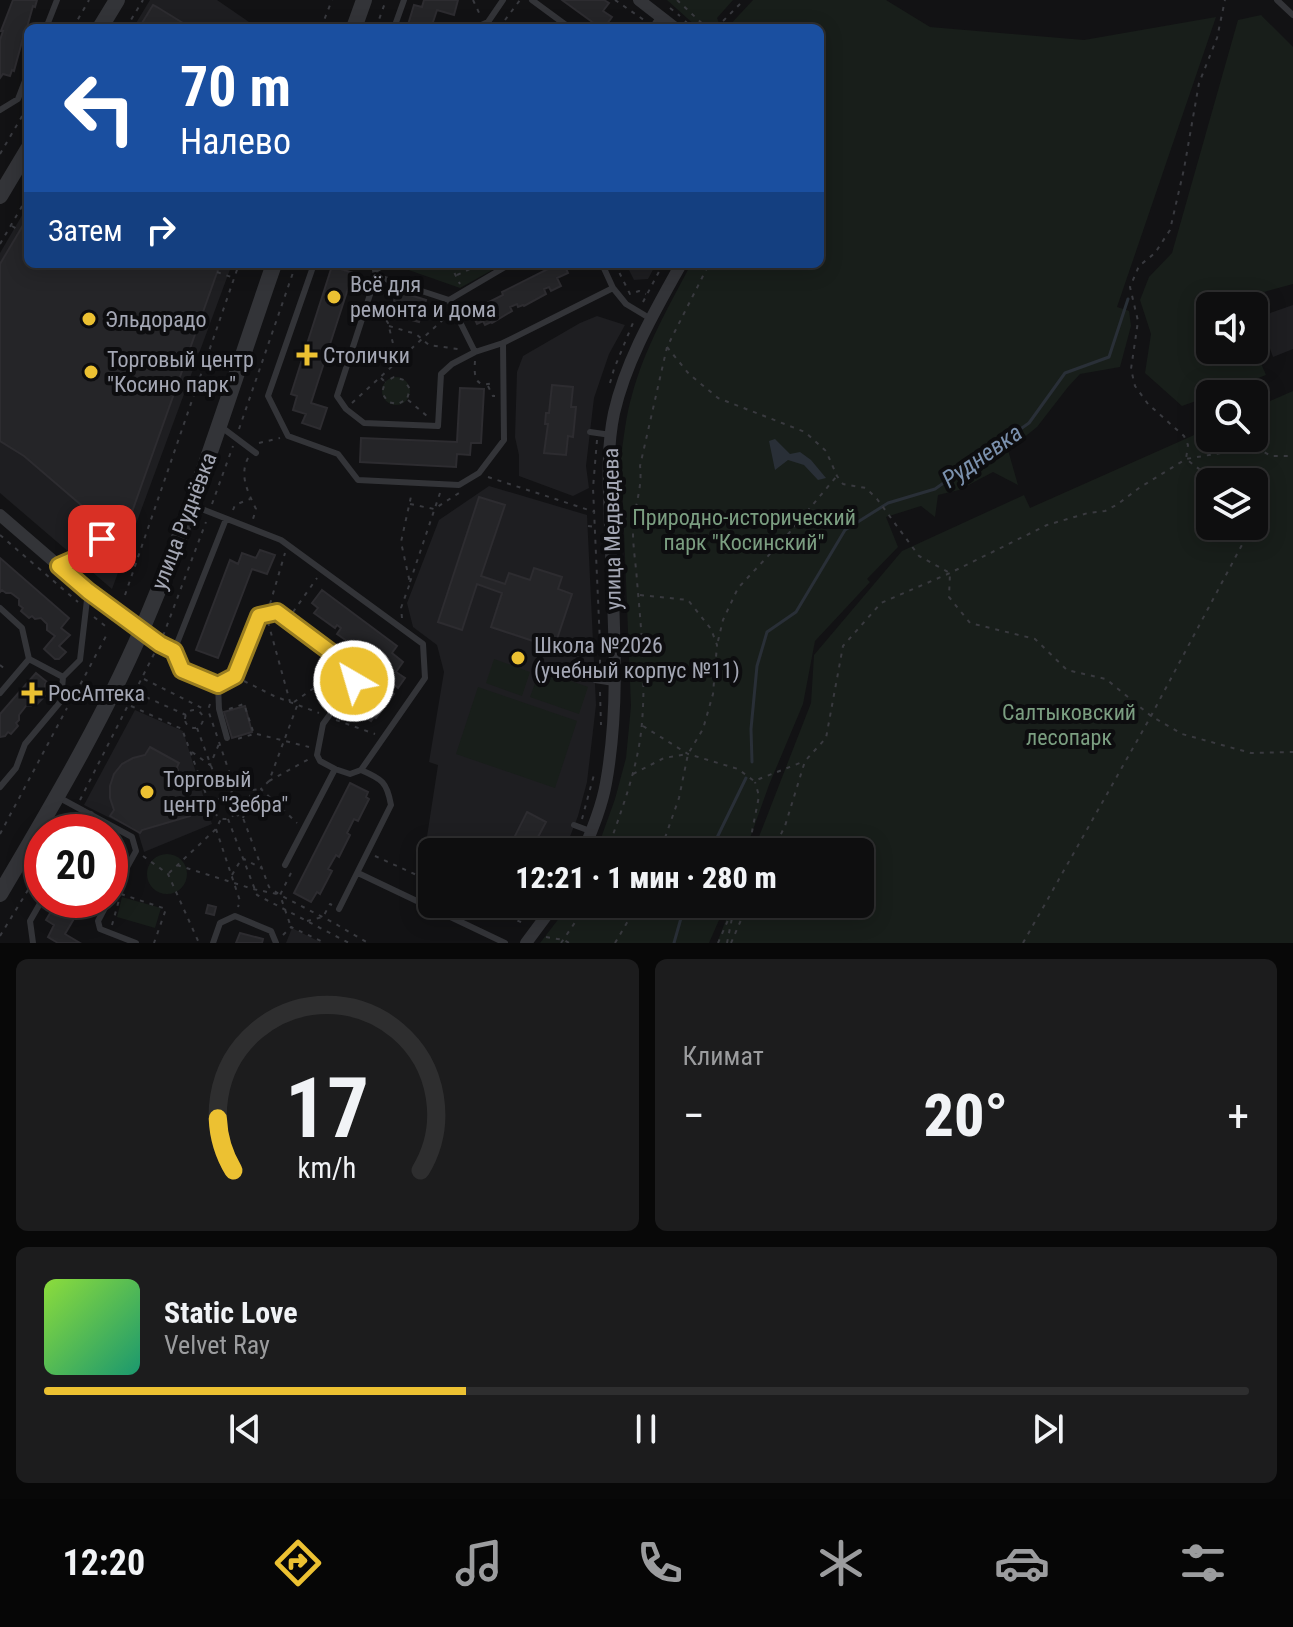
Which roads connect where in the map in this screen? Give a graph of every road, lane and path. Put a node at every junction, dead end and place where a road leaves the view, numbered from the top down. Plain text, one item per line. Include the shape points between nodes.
1 (57, 0) edge
2 (89, 0) edge
3 (117, 0) edge
4 (143, 0) edge
5 (332, 0) edge
6 (364, 0) edge
7 (386, 0) edge
8 (404, 0) edge
9 (473, 0) edge
10 (503, 0) edge
11 (520, 0) edge
12 (532, 0) edge
13 (615, 0) edge
14 (639, 0) edge
15 (677, 0) edge
16 (744, 0) edge
17 (1225, 0) edge
18 (1277, 0) edge
19 (1293, 15) edge
20 (484, 23) joint
21 (655, 23) edge
22 (48, 24) edge
23 (75, 24) edge
24 (102, 24) edge
25 (128, 24) edge
26 (323, 24) edge
27 (355, 24) edge
28 (377, 24) edge
29 (395, 24) edge
30 (502, 24) edge
31 (565, 24) edge
32 (703, 24) edge
33 (720, 24) edge
34 (24, 83) edge
35 (0, 110) edge
36 (24, 113) edge
37 (0, 154) edge
38 (24, 156) edge
39 (0, 195) edge
40 (24, 203) edge
41 (11, 226) junction
42 (20, 231) dead end
43 (0, 244) edge
44 (238, 268) edge
45 (273, 268) edge
46 (313, 268) edge
47 (452, 268) edge
48 (472, 268) edge
49 (503, 268) edge
50 (604, 268) edge
51 (617, 268) edge
52 (661, 268) edge
53 (679, 268) edge
54 (707, 268) edge
55 (375, 270) edge
56 (217, 272) dead end
57 (455, 275) junction
58 (234, 278) junction
59 (613, 288) junction
60 (464, 291) junction
61 (647, 295) junction
62 (370, 297) junction
63 (449, 300) junction
64 (644, 300) dead end
65 (454, 310) junction
66 (651, 319) junction
67 (389, 326) junction
68 (422, 339) junction
69 (503, 343) junction
70 (667, 347) junction
71 (475, 352) junction
72 (398, 361) junction
73 (380, 377) junction
74 (503, 377) junction
75 (385, 382) junction
76 (407, 399) junction
77 (346, 409) junction
78 (220, 426) junction
79 (438, 426) junction
80 (590, 432) dead end
81 (611, 435) junction
82 (288, 436) junction
83 (254, 452) junction
84 (1293, 456) edge
85 (1186, 459) junction
86 (1198, 468) edge
87 (479, 473) junction
88 (837, 476) junction
89 (414, 483) junction
90 (442, 485) junction
91 (459, 492) dead end
92 (251, 498) junction
93 (409, 504) junction
94 (192, 505) junction
95 (434, 509) junction
96 (595, 512) dead end
97 (0, 515) edge
98 (228, 520) junction
99 (588, 526) dead end
100 (596, 527) dead end
101 (250, 528) junction
102 (0, 535) edge
103 (102, 539) dead end
104 (1244, 540) edge
105 (287, 544) junction
106 (59, 566) junction
107 (323, 570) junction
108 (950, 573) junction
109 (410, 583) junction
110 (88, 591) junction
111 (125, 595) dead end
112 (638, 595) junction
113 (0, 608) edge
114 (86, 610) junction
115 (267, 614) junction
116 (287, 619) junction
117 (109, 629) dead end
118 (404, 629) junction
119 (142, 630) junction
120 (106, 636) dead end
121 (717, 645) junction
122 (174, 651) junction
123 (29, 659) junction
124 (347, 664) junction
125 (235, 676) junction
126 (63, 677) junction
127 (143, 679) dead end
128 (595, 680) dead end
129 (614, 683) junction
130 (218, 685) junction
131 (0, 693) edge
132 (136, 693) dead end
133 (293, 703) junction
134 (129, 705) dead end
135 (208, 710) junction
136 (219, 711) junction
137 (202, 714) junction
138 (186, 715) junction
139 (1151, 716) junction
140 (328, 717) junction
141 (642, 725) junction
142 (187, 726) junction
143 (197, 728) junction
144 (182, 729) junction
145 (254, 734) junction
146 (384, 737) junction
147 (227, 738) joint
148 (284, 741) junction
149 (219, 743) junction
150 (191, 751) junction
151 (317, 752) junction
152 (1293, 752) edge
153 (688, 754) junction
154 (805, 761) junction
155 (210, 765) junction
156 (335, 769) junction
157 (361, 770) junction
158 (631, 775) junction
159 (269, 781) junction
160 (754, 781) junction
161 (234, 786) junction
162 (0, 787) edge
163 (261, 789) junction
164 (252, 790) junction
165 (58, 797) junction
166 (223, 798) junction
167 (229, 798) junction
168 (215, 803) junction
169 (91, 814) edge
170 (235, 814) junction
171 (243, 818) junction
172 (221, 819) junction
173 (228, 819) junction
174 (574, 825) dead end
175 (216, 829) junction
176 (304, 830) junction
177 (592, 832) junction
178 (0, 834) edge
179 (128, 835) edge
180 (589, 838) edge
181 (611, 838) edge
182 (665, 838) edge
183 (751, 838) edge
184 (779, 838) edge
185 (136, 851) junction
186 (368, 853) junction
187 (242, 858) junction
188 (177, 865) junction
189 (285, 865) joint
190 (128, 866) edge
191 (263, 869) junction
192 (358, 873) junction
193 (168, 874) junction
194 (232, 876) junction
195 (418, 876) edge
196 (234, 883) junction
197 (253, 889) junction
198 (0, 894) edge
199 (279, 895) junction
200 (24, 897) edge
201 (284, 909) junction
202 (339, 909) joint
203 (235, 916) junction
204 (323, 917) junction
205 (32, 918) edge
206 (100, 918) edge
207 (512, 918) edge
208 (545, 918) edge
209 (577, 918) edge
210 (630, 918) edge
211 (729, 918) edge
212 (732, 918) edge
213 (741, 918) edge
214 (306, 921) junction
215 (526, 924) dead end
216 (291, 927) junction
217 (110, 934) junction
218 (541, 935) dead end
219 (0, 936) edge
220 (562, 941) edge
221 (276, 942) edge
222 (33, 943) edge
223 (136, 943) edge
224 (154, 943) edge
225 (199, 943) edge
226 (213, 943) edge
227 (325, 943) edge
228 (349, 943) edge
229 (368, 943) edge
230 (505, 943) edge
231 (526, 943) edge
232 (569, 943) edge
233 (615, 943) edge
234 (718, 943) edge
235 (729, 943) edge
236 (1023, 943) edge

1 - 22 lane
2 - 23 path
3 - 24 street
4 - 25 path
5 - 26 path
6 - 27 street
7 - 28 path
8 - 29 lane
9 - 20 path
10 - 20 lane
11 - 30 path
12 - 31 lane
13 - 21 path
14 - 21 street
15 - 32 path
16 - 33 path
17 - 85 path via 1199,83 1170,230 1139,266 1130,287 1138,321 1131,369 1135,386 1184,436
18 - 19 lane
34 - 35 lane via 18,99
36 - 37 path
38 - 39 street
40 - 41 path
41 - 42 path
41 - 43 path
44 - 58 path
45 - 78 street, улица Руднёвка
46 - 82 lane via 268,396
47 - 57 path
48 - 57 path
49 - 60 lane
50 - 59 lane
51 - 61 path via 630,294
52 - 61 path
53 - 66 street, улица Медведева
54 - 70 path
55 - 62 lane
55 - 63 lane
56 - 58 path
57 - 60 path
58 - 111 path
59 - 66 lane via 626,304
59 - 69 lane
60 - 63 lane
61 - 64 path
62 - 67 path
62 - 77 lane via 337,396
63 - 65 lane
65 - 68 path
65 - 71 lane
66 - 81 street, улица Медведева via 614,412
67 - 68 path
67 - 72 path
68 - 71 path via 429,345
68 - 72 path
69 - 71 lane
69 - 74 lane
70 - 88 path via 718,398 805,432 826,451
70 - 112 path via 634,513
71 - 74 path via 477,380 487,385
71 - 79 lane via 441,374
72 - 73 path
73 - 75 path
73 - 77 path
74 - 87 lane via 504,440
75 - 76 path via 394,377 404,380 410,389
75 - 76 path via 382,393 388,402
76 - 79 path
77 - 79 lane via 364,423
78 - 83 lane
78 - 94 street, улица Руднёвка
80 - 81 lane
81 - 129 street, улица Медведева
82 - 83 path via 259,443
82 - 89 lane via 338,454 358,480
83 - 92 path via 243,480
84 - 85 path via 1271,456 1255,447
85 - 86 path
85 - 108 path via 1105,511 1047,525
87 - 90 lane via 459,485
87 - 96 path
88 - 108 path via 843,484 866,488 919,556
88 - 121 path via 738,588
89 - 90 lane
89 - 93 path
90 - 95 path
91 - 95 path
92 - 98 path via 235,505
92 - 101 path via 256,509
93 - 95 path
93 - 109 path via 401,542
94 - 98 lane
94 - 119 street, улица Руднёвка
95 - 109 path
97 - 106 street
98 - 101 lane
98 - 122 lane
99 - 100 path
101 - 105 lane
102 - 114 path
103 - 106 lane via 91,552
104 - 139 path
105 - 107 lane
105 - 115 path
106 - 110 street
107 - 116 path
107 - 118 lane
108 - 139 path via 949,597 970,623 1035,639 1067,670 1106,679
108 - 154 path via 881,603 843,646 826,738
109 - 118 path via 401,608
110 - 114 lane
110 - 119 street
112 - 121 path via 688,600
112 - 141 path
113 - 123 lane via 22,628
114 - 117 path
114 - 126 lane via 80,660
115 - 116 lane via 277,612
115 - 125 lane via 259,616
115 - 133 path
116 - 124 lane
118 - 146 lane via 423,644 425,678
119 - 122 lane
119 - 165 street, улица Руднёвка
120 - 178 path
121 - 153 path via 713,694 703,729
122 - 130 lane via 182,670
123 - 126 lane
123 - 131 lane
124 - 133 path
124 - 140 lane via 354,681
125 - 130 lane
125 - 133 path
126 - 162 lane via 61,701 25,744 16,768
127 - 135 path
128 - 129 lane
129 - 177 street, улица Медведева via 606,785
130 - 136 lane
132 - 138 path
133 - 140 path
133 - 148 path
134 - 144 path
135 - 136 path
135 - 137 path
135 - 149 path
136 - 145 path via 244,704
136 - 147 lane
137 - 138 path via 193,710
137 - 143 path
138 - 142 path
139 - 152 path via 1182,734 1251,753
139 - 236 path
140 - 146 path
140 - 151 lane
141 - 153 path
141 - 158 path
142 - 143 path
142 - 144 path
143 - 155 path
144 - 150 path
145 - 147 path
145 - 148 path
146 - 157 lane
148 - 151 path
148 - 159 path
149 - 155 path
149 - 161 path
150 - 155 path
150 - 168 path via 207,797
151 - 156 lane via 320,761
151 - 159 path
153 - 158 path via 664,758
153 - 160 path via 738,769
153 - 182 path
154 - 160 path
154 - 184 path
155 - 166 path
156 - 157 lane via 350,774
156 - 176 lane
157 - 186 lane via 388,786 391,805
158 - 181 path
159 - 163 path
160 - 183 path via 759,796
161 - 164 path
161 - 167 path
163 - 164 path
163 - 176 path
164 - 171 path
165 - 169 lane
165 - 198 street, улица Руднёвка
166 - 167 path
166 - 168 path
167 - 170 path
168 - 172 path
170 - 171 path
170 - 173 path
171 - 191 path
172 - 173 path
172 - 175 path
173 - 187 path
174 - 177 lane
175 - 188 path
175 - 194 path
176 - 189 lane
177 - 180 street, улица Медведева
179 - 185 lane
185 - 190 lane
185 - 193 path
186 - 192 lane
186 - 195 path
187 - 191 path
187 - 194 path
187 - 197 path
188 - 193 path
188 - 196 path
189 - 199 path via 293,869
191 - 199 path via 269,887
192 - 202 lane
192 - 230 lane
193 - 225 path
194 - 196 path
196 - 197 path
196 - 203 path via 240,901
197 - 199 path
197 - 201 path
199 - 201 path
199 - 204 path
200 - 219 path
201 - 214 path
201 - 216 path
202 - 204 path via 330,904
203 - 221 lane via 271,931
203 - 226 lane via 220,923
204 - 214 path
204 - 229 path
205 - 222 lane
206 - 217 lane via 100,929
207 - 215 path
208 - 231 street
209 - 220 path
210 - 233 path
211 - 234 path
212 - 235 path
213 - 235 path
214 - 228 path
216 - 221 path
216 - 227 path
217 - 223 lane
217 - 224 path via 121,894 166,909
218 - 220 path
220 - 232 path

